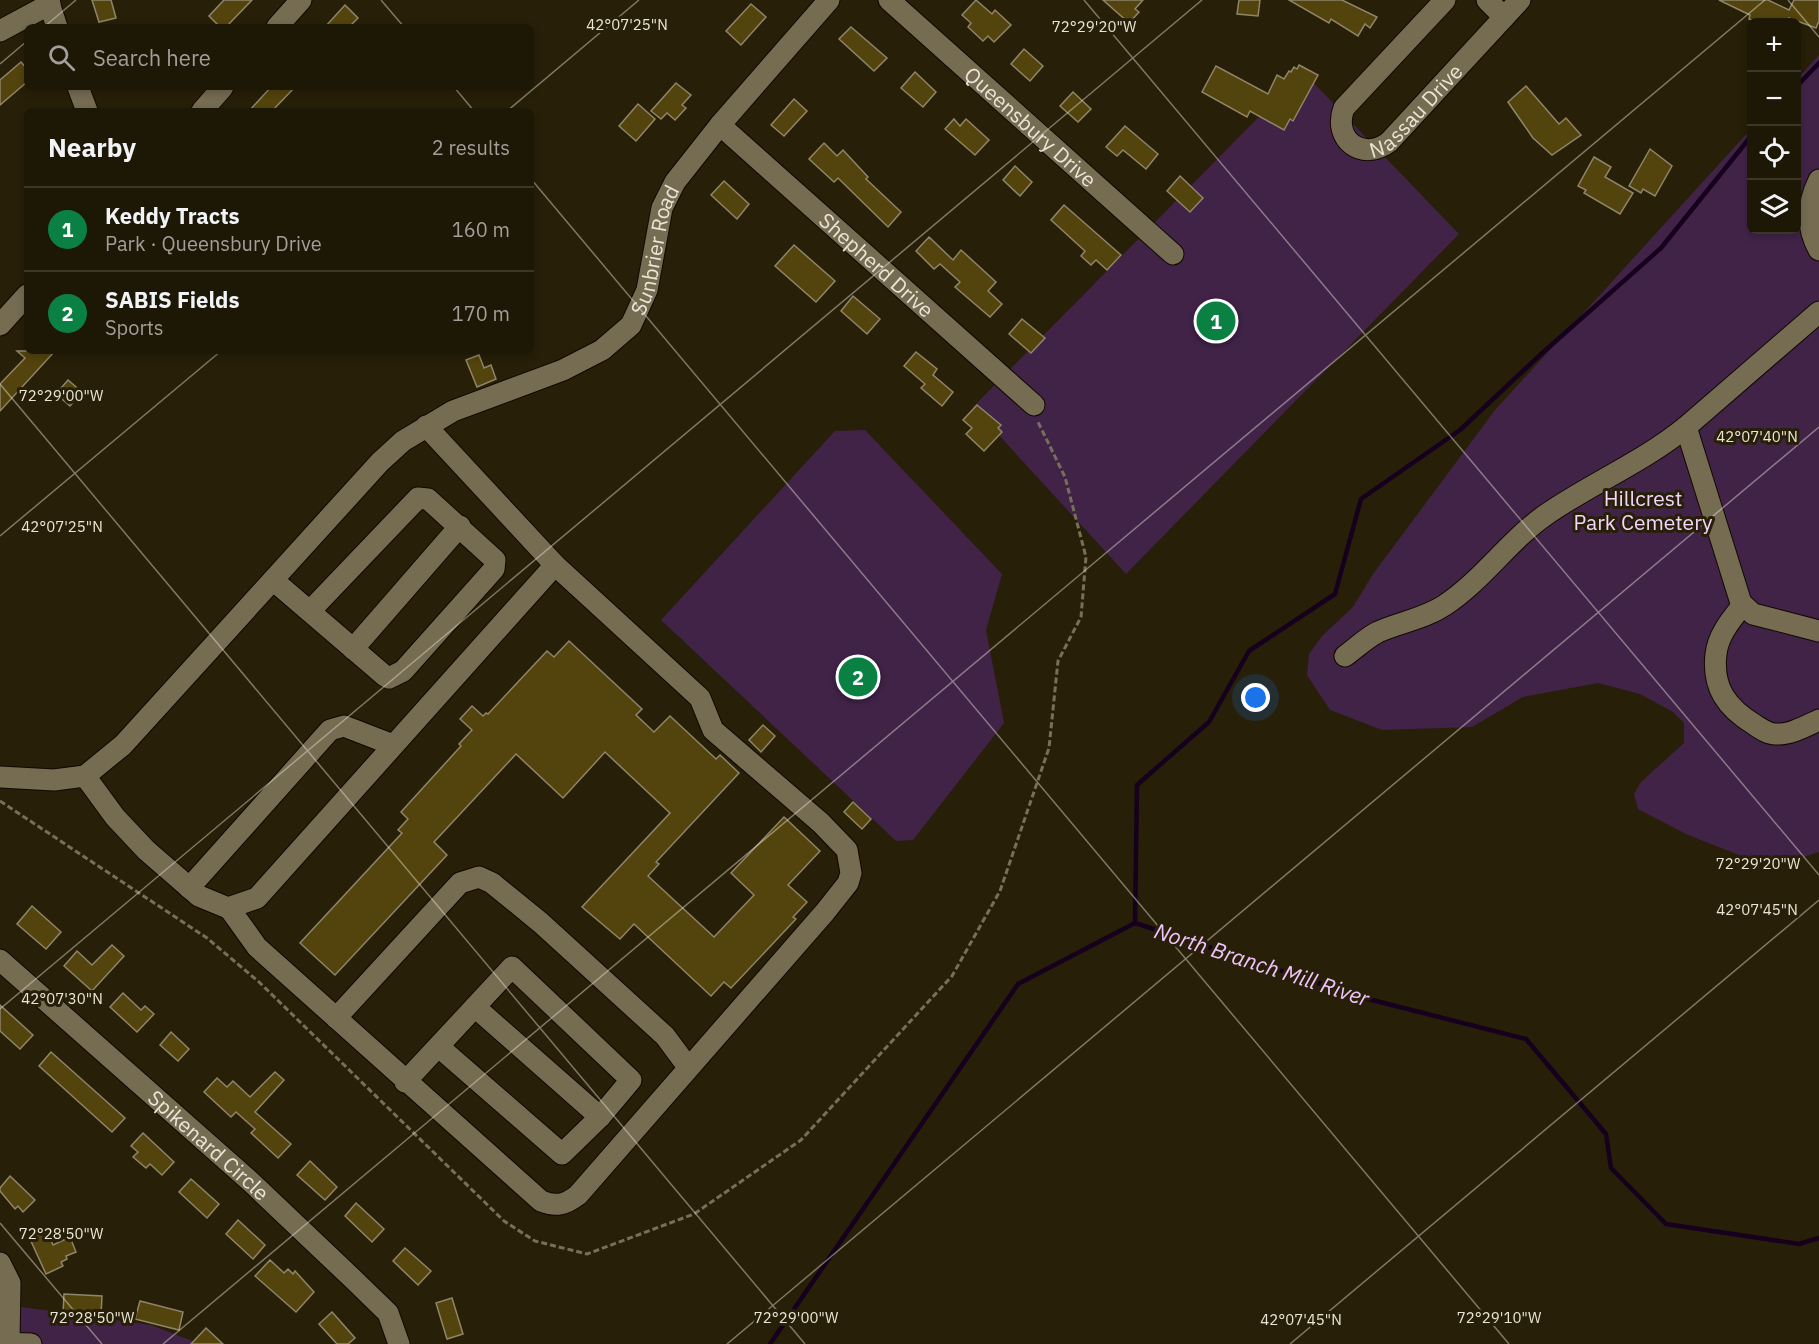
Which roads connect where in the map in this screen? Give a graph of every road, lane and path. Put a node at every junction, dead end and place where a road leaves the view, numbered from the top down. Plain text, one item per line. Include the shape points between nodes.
1 (301, 0) edge
2 (829, 0) edge
3 (889, 0) edge
4 (1445, 0) edge
5 (1487, 0) edge
6 (1520, 0) edge
7 (49, 2) edge
8 (1504, 17) junction
9 (56, 24) edge
10 (280, 24) edge
11 (0, 31) edge
12 (79, 90) edge
13 (221, 90) edge
14 (86, 108) edge
15 (205, 108) edge
16 (720, 125) junction
17 (1819, 180) edge
18 (1819, 250) edge
19 (1173, 254) dead end
20 (24, 298) edge
21 (1819, 312) edge
22 (0, 325) edge
23 (1034, 405) joint
24 (426, 426) junction
25 (1686, 427) junction
26 (460, 526) junction
27 (555, 566) junction
28 (273, 580) junction
29 (1742, 606) junction
30 (310, 611) junction
31 (1819, 631) edge
32 (352, 649) junction
33 (1345, 656) dead end
34 (1819, 720) edge
35 (393, 745) junction
36 (85, 776) junction
37 (0, 777) edge
38 (0, 801) edge
39 (189, 888) junction
40 (229, 908) junction
41 (0, 960) edge
42 (475, 1007) junction
43 (336, 1018) junction
44 (439, 1047) junction
45 (688, 1067) junction
46 (405, 1082) junction
47 (600, 1117) junction
48 (0, 1263) edge
49 (4, 1343) edge
50 (31, 1344) edge
51 (399, 1344) edge

1 - 10 street
2 - 16 street, Sunbrier Road
3 - 19 street, Queensbury Drive
4 - 8 street, Nassau Drive via 1344,108 1340,126 1355,148 1373,150 1389,141
5 - 8 street
6 - 8 street, Nassau Drive
7 - 9 street
7 - 11 street
12 - 14 street
13 - 15 street
16 - 23 street, Shepherd Drive
16 - 24 street, Sunbrier Road via 675,182 662,208 647,290 632,325 602,350 563,370 453,411
17 - 18 street via 1812,195 1809,222
20 - 22 street
21 - 25 street
23 - 38 path via 1039,425 1065,477 1086,557 1081,617 1058,661 1049,748 1000,891 952,976 801,1140 694,1214 587,1254 535,1241 504,1221 283,1005 207,938
24 - 27 street
24 - 28 street, Sunbrier Road via 380,462
25 - 29 street
25 - 33 street via 1547,514 1480,579 1443,606 1377,633
26 - 30 street via 428,499 412,501
26 - 32 street
26 - 32 street via 493,555 494,569 396,676 385,676
27 - 35 street
27 - 45 street via 700,698 713,730 847,850 851,873 848,883
28 - 30 street
28 - 36 street, Sunbrier Road via 123,746
29 - 31 street via 1756,615
29 - 34 street via 1723,633 1716,652 1716,683 1730,706 1766,732 1775,734
30 - 32 street
35 - 39 street via 344,726 330,730
35 - 40 street via 256,897
36 - 37 street via 54,780
36 - 39 street via 123,825
39 - 40 street
40 - 43 street via 257,947
41 - 51 street, Spikenard Circle via 252,1183 388,1312
42 - 44 street
42 - 47 street
42 - 47 street via 512,967 631,1080
43 - 45 street via 460,883 479,877 492,882 593,969 665,1035
43 - 46 street
44 - 46 street
44 - 47 street via 562,1154
45 - 46 street via 578,1195 557,1205 541,1201
48 - 49 street via 10,1283
49 - 50 street

